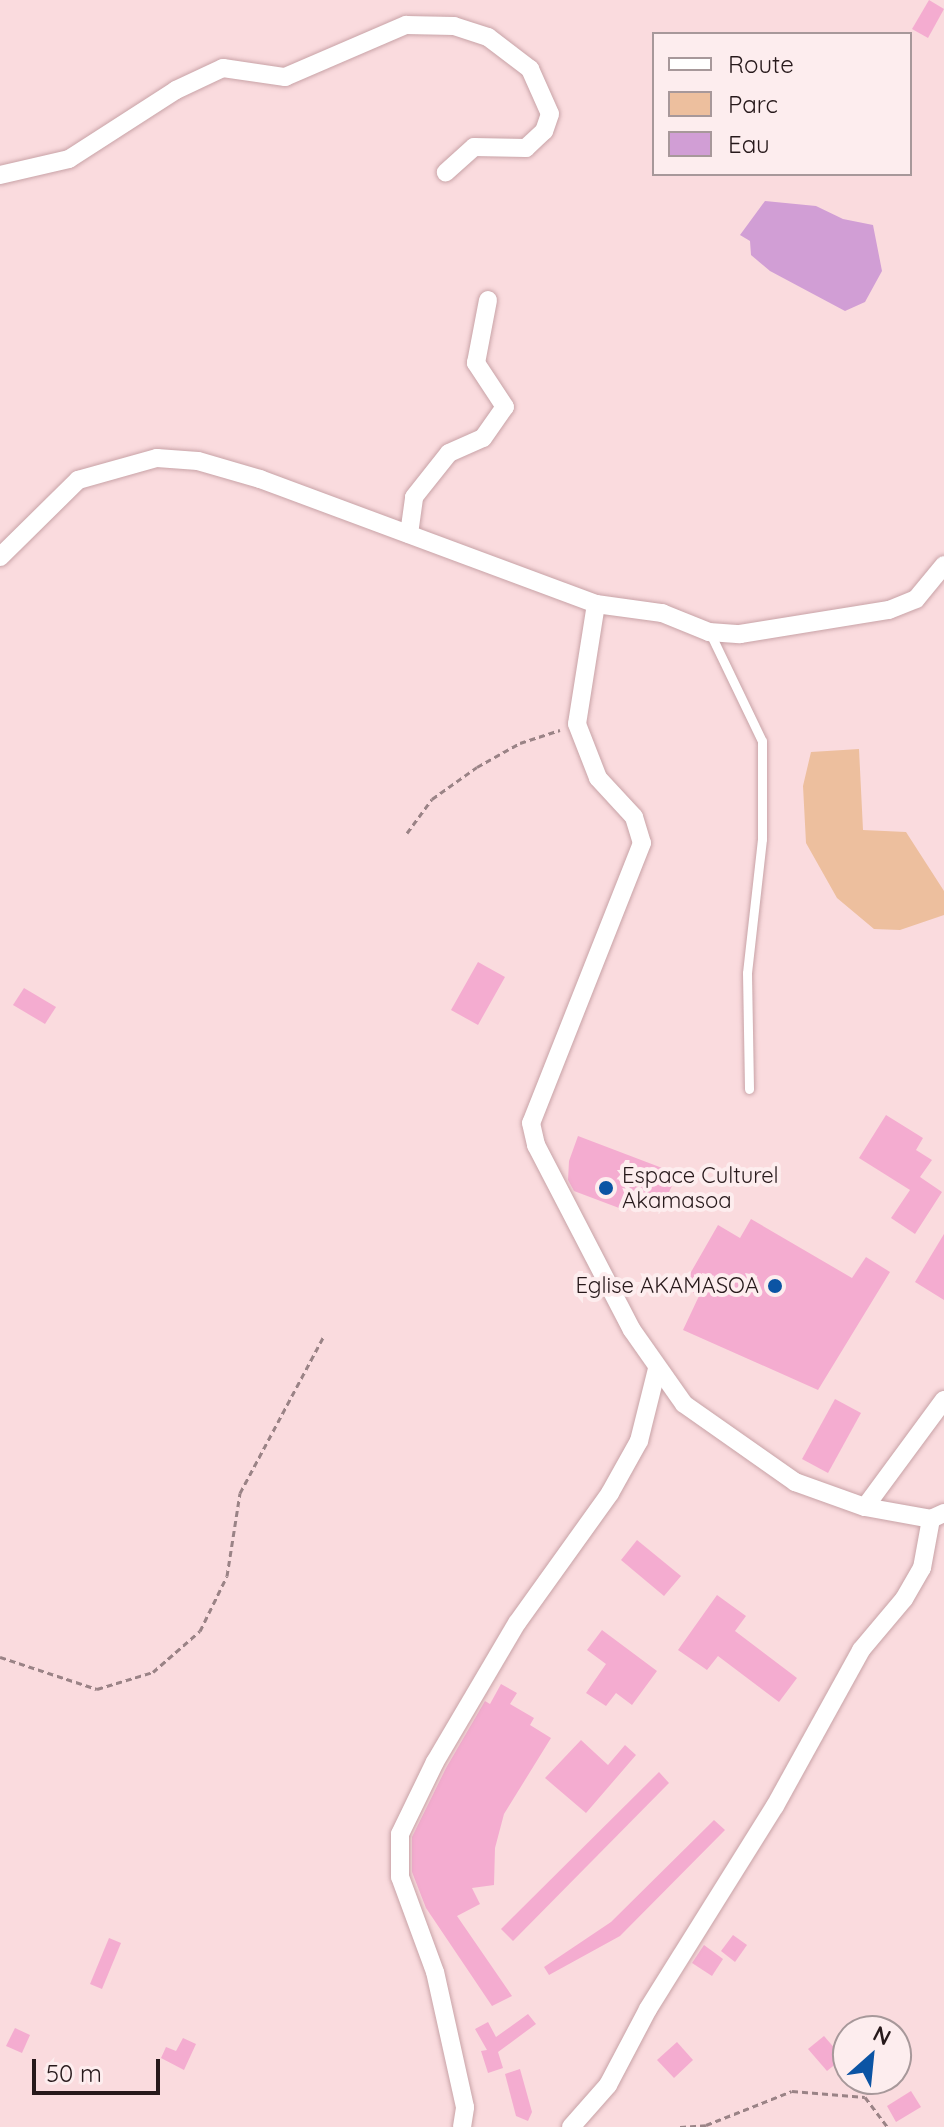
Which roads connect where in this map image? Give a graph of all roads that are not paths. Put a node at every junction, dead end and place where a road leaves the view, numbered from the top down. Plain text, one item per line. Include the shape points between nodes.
1 (446, 172) dead end
2 (0, 175) edge
3 (488, 300) dead end
4 (409, 534) junction
5 (0, 557) edge
6 (944, 565) edge
7 (596, 604) junction
8 (709, 632) junction
9 (749, 1089) dead end
10 (657, 1369) junction
11 (944, 1400) edge
12 (865, 1507) junction
13 (937, 1516) edge
14 (462, 2127) edge
15 (571, 2127) edge

1 - 2 street via 474,147 526,148 544,131 550,114 530,69 488,37 454,26 406,25 285,77 223,68 176,90 69,159
3 - 4 street via 476,363 505,407 483,438 449,453 414,497
4 - 5 street via 248,476 198,461 157,458 78,480
4 - 7 street
6 - 8 street via 916,599 889,610 740,634
7 - 8 street via 662,613
7 - 10 street via 577,724 598,778 634,817 642,843 531,1123 536,1145
8 - 9 lane via 762,741 762,839 747,973
10 - 12 street via 684,1404 742,1448 795,1482
10 - 14 street via 639,1441 610,1493 517,1623 435,1762 400,1834 400,1877 435,1972 465,2107
11 - 12 street
12 - 13 street
13 - 15 street via 922,1568 904,1599 861,1650 775,1806 648,2009 608,2085

